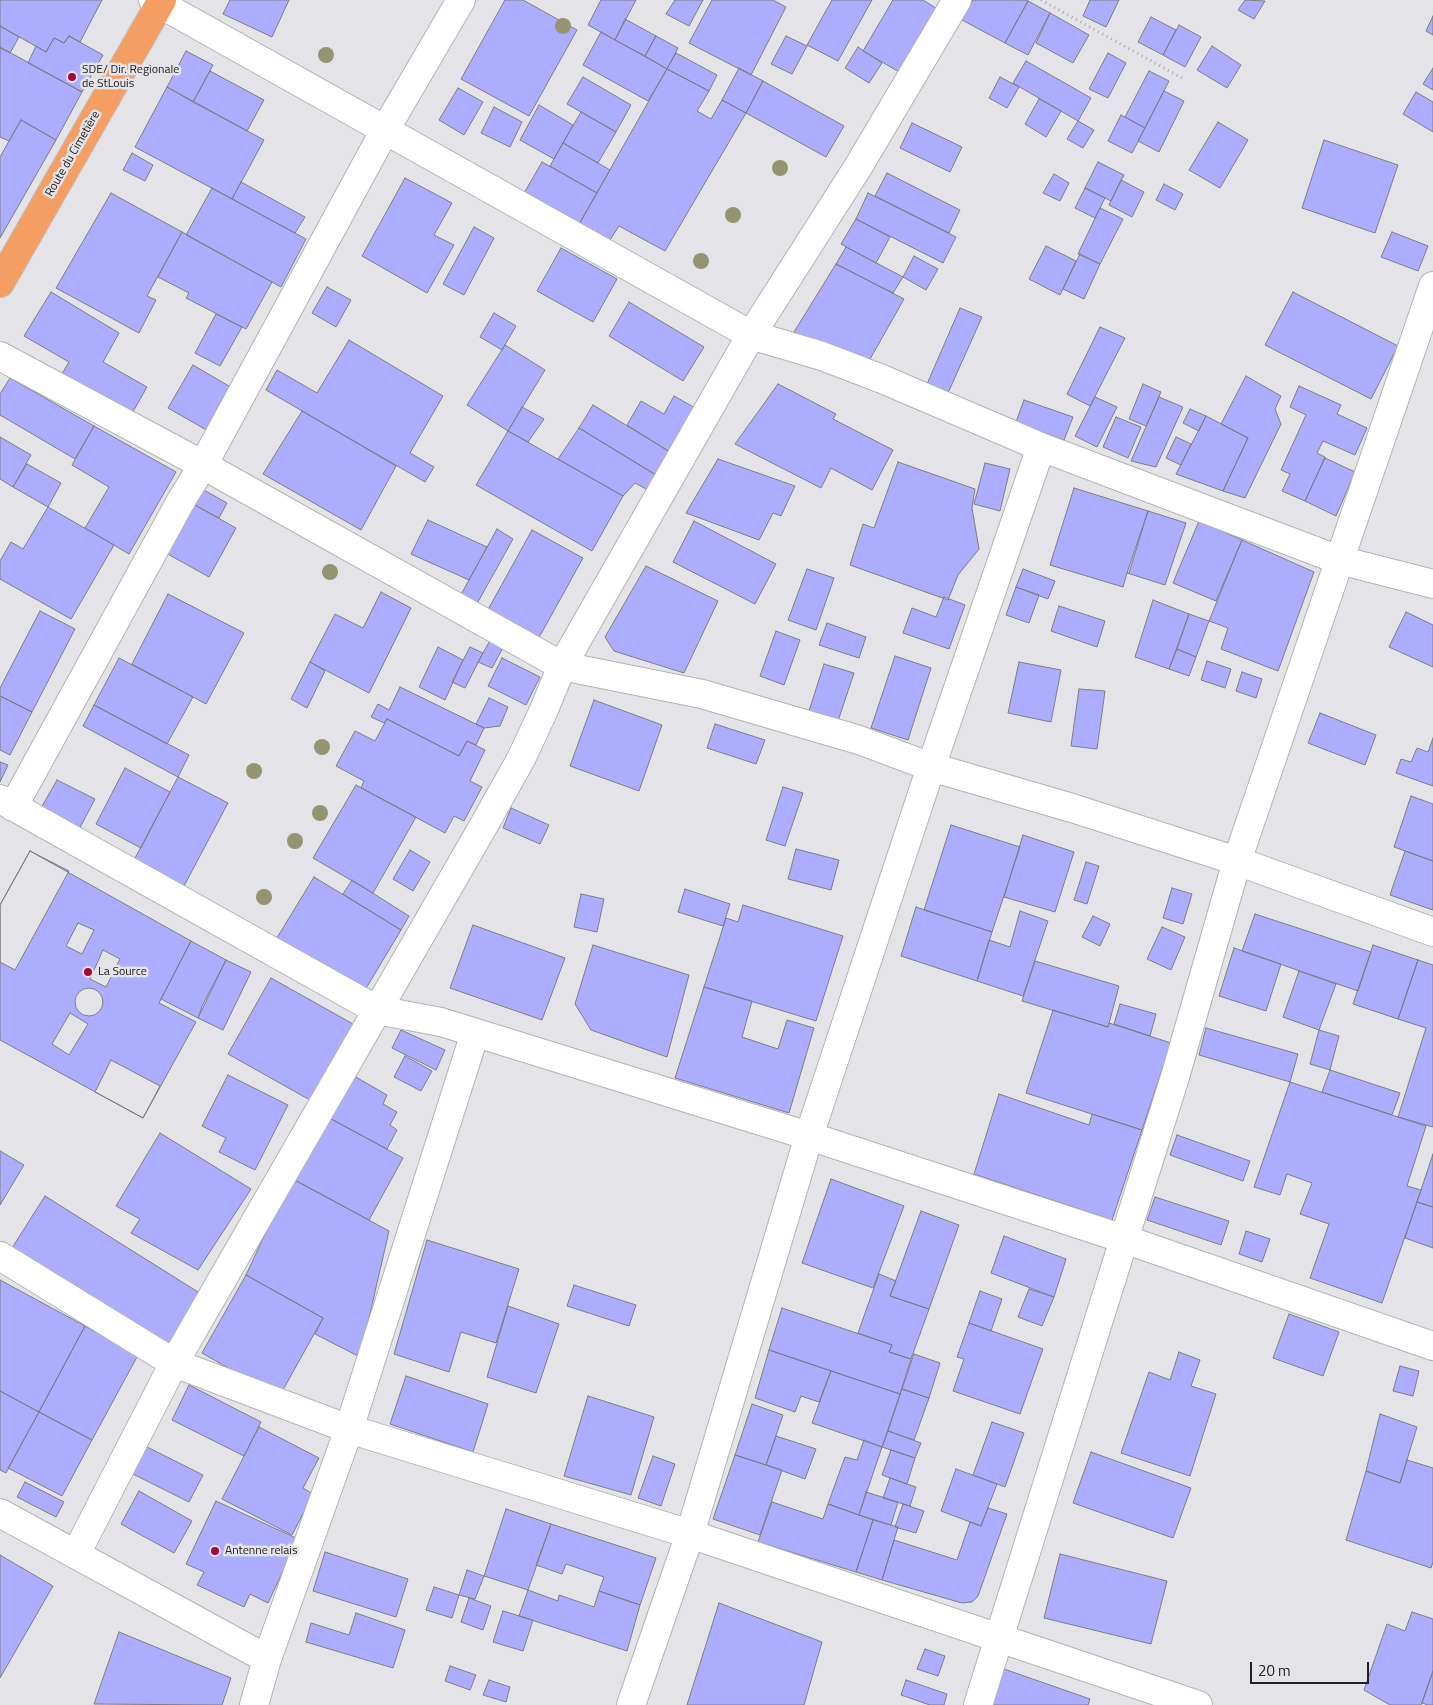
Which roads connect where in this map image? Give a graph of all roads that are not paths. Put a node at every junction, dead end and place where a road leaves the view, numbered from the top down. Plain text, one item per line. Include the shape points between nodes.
1 (461, 0) edge
2 (956, 0) edge
3 (158, 1) edge
4 (385, 130) junction
5 (0, 282) edge
6 (1433, 286) edge
7 (751, 335) junction
8 (0, 356) edge
9 (1041, 447) junction
10 (203, 465) junction
11 (1339, 560) junction
12 (1433, 584) edge
13 (562, 666) junction
14 (931, 767) junction
15 (6, 803) edge
16 (1237, 861) junction
17 (1433, 932) edge
18 (377, 1010) junction
19 (475, 1034) junction
20 (810, 1136) junction
21 (1124, 1240) junction
22 (0, 1256) edge
23 (1433, 1346) edge
24 (174, 1363) junction
25 (349, 1429) junction
26 (0, 1513) edge
27 (690, 1534) junction
28 (76, 1554) junction
29 (1000, 1637) junction
30 (267, 1658) junction
31 (254, 1705) edge
32 (631, 1705) edge
33 (978, 1705) edge
34 (1198, 1705) edge

1 - 4 street
2 - 7 street via 858,167
3 - 4 street
3 - 5 highway, Route du Cimetière
4 - 7 street
4 - 10 street
6 - 11 street
7 - 9 street via 822,356 882,379
7 - 13 street
8 - 10 street
9 - 11 street
9 - 14 street
10 - 13 street
10 - 15 street
11 - 12 street
11 - 16 street
13 - 14 street via 702,694 859,740
13 - 18 street via 521,759
14 - 16 street
14 - 20 street
15 - 18 street
16 - 17 street
16 - 21 street
18 - 19 street via 441,1022
18 - 24 street
19 - 20 street
19 - 25 street
20 - 21 street
20 - 27 street
21 - 23 street
21 - 29 street
22 - 24 street
24 - 25 street
24 - 28 street
25 - 27 street
25 - 30 street
26 - 28 street
27 - 29 street
27 - 32 street
28 - 30 street
29 - 33 street
29 - 34 street
30 - 31 street

